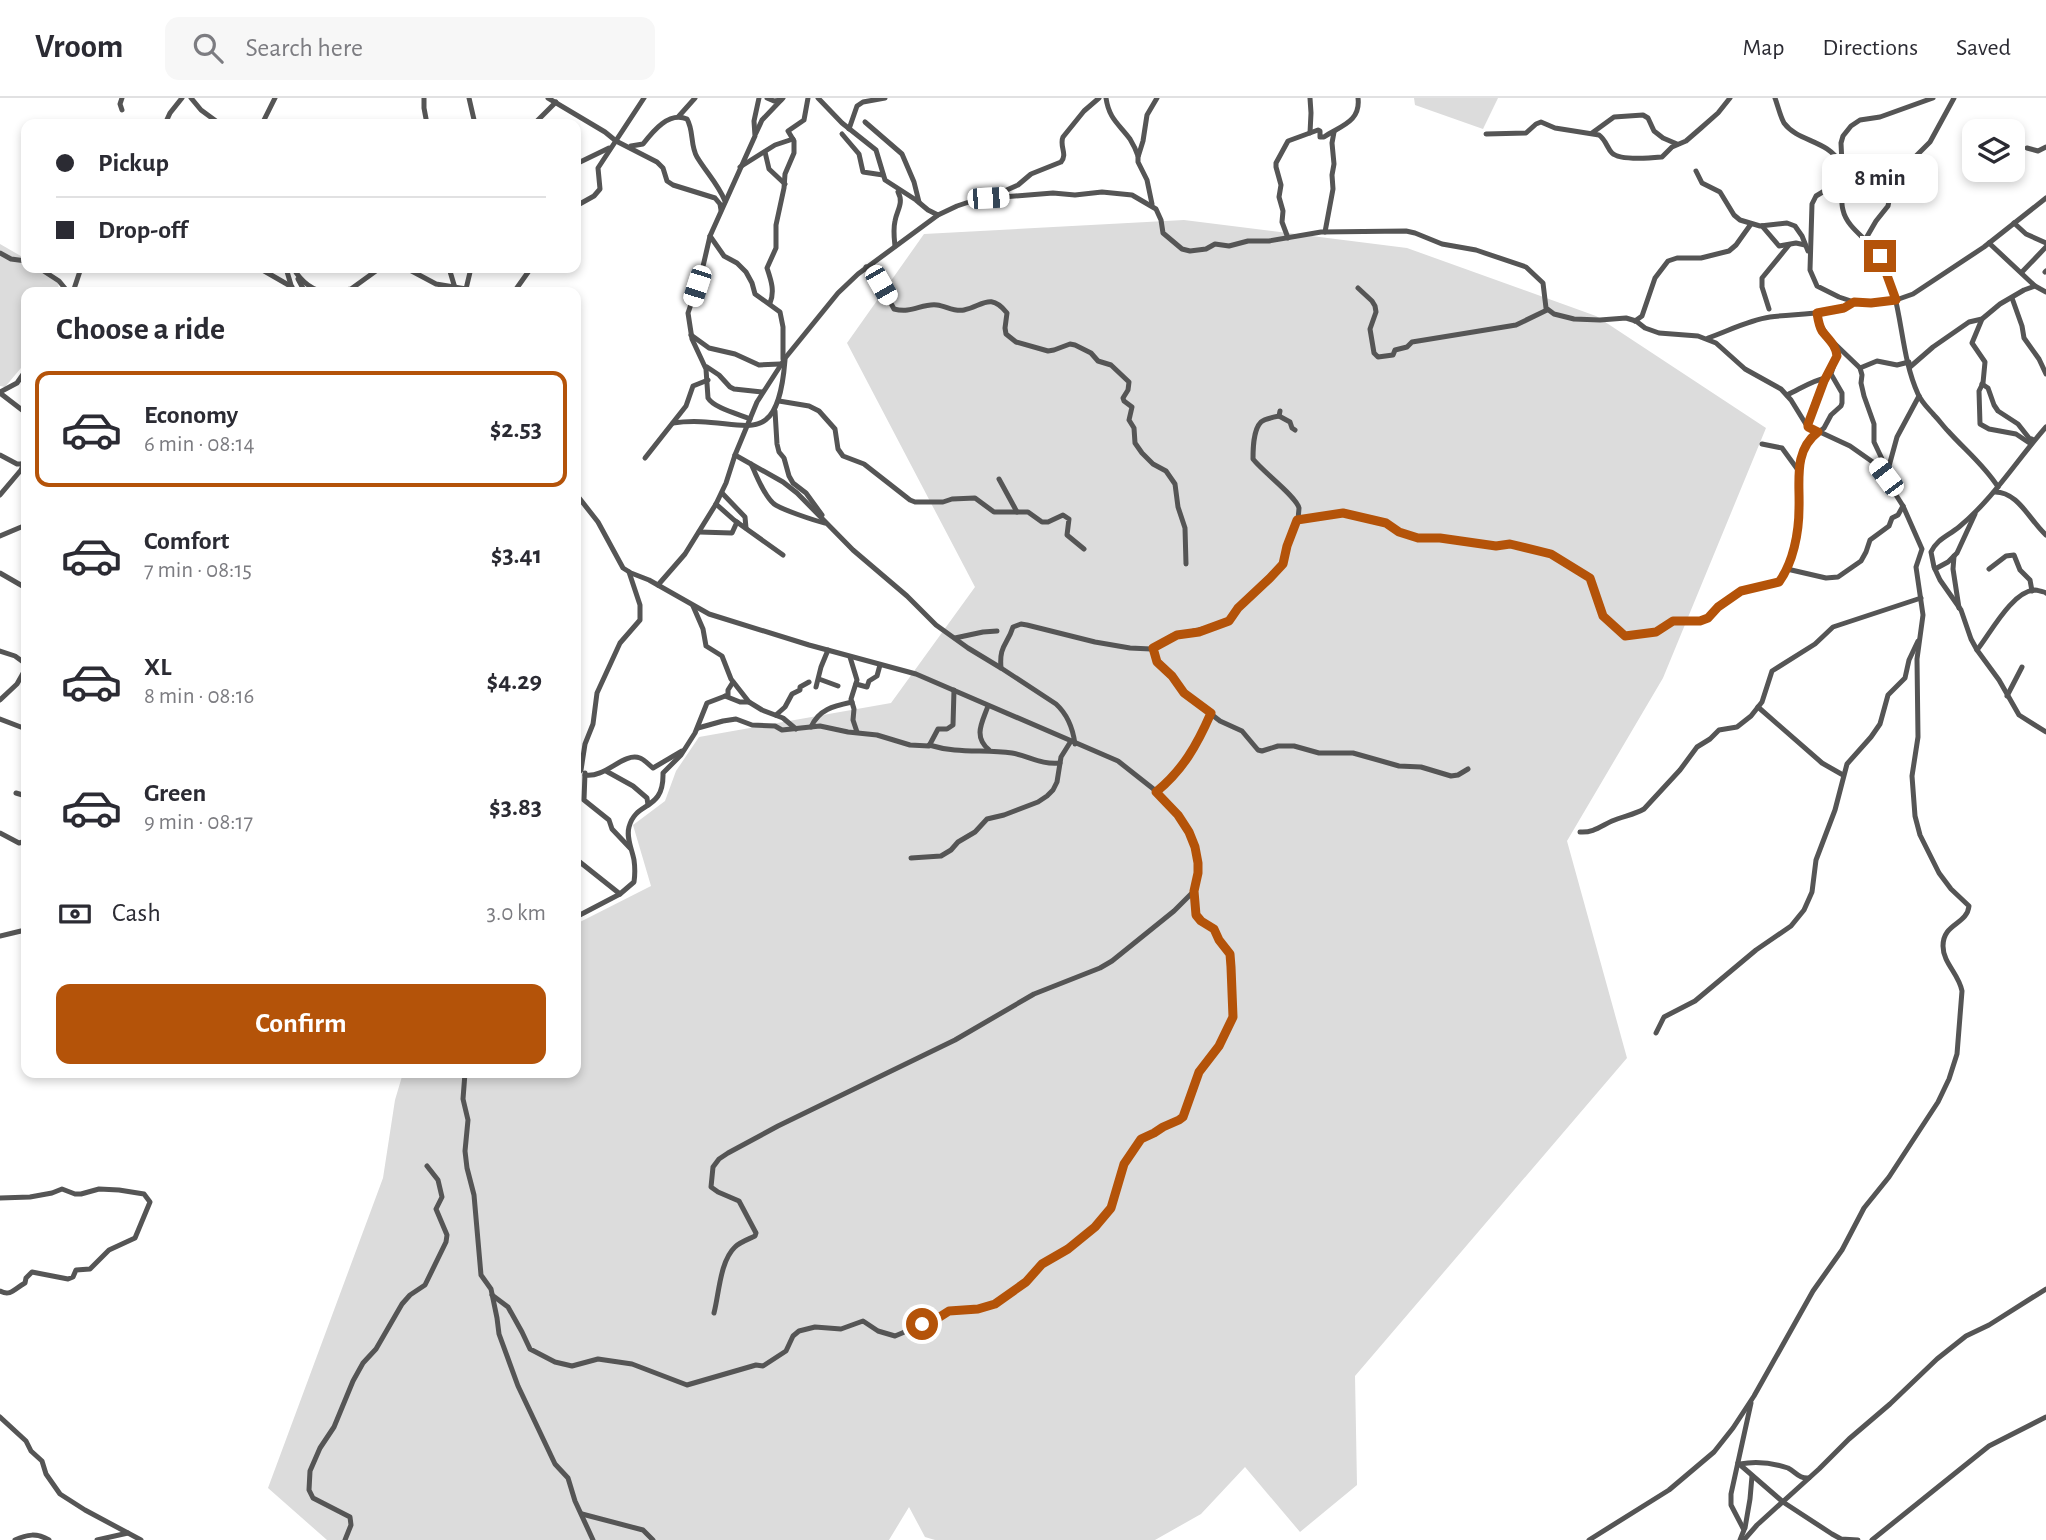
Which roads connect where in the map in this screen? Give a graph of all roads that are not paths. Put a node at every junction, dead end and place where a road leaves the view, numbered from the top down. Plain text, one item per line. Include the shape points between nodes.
1 (122, 98) edge
2 (182, 98) edge
3 (191, 98) edge
4 (275, 98) edge
5 (424, 98) edge
6 (469, 98) edge
7 (548, 98) edge
8 (565, 98) edge
9 (644, 98) edge
10 (695, 98) edge
11 (759, 98) edge
12 (767, 98) edge
13 (784, 98) edge
14 (808, 98) edge
15 (818, 98) edge
16 (885, 98) edge
17 (1099, 98) edge
18 (1106, 98) edge
19 (1150, 98) edge
20 (1157, 98) edge
21 (1310, 98) edge
22 (1358, 98) edge
23 (1730, 98) edge
24 (1775, 98) edge
25 (1933, 98) edge
26 (1954, 98) edge
27 (558, 104) junction
28 (121, 110) dead end
29 (1148, 111) junction
30 (678, 116) junction
31 (168, 119) edge
32 (213, 119) edge
33 (264, 119) edge
34 (426, 119) edge
35 (474, 119) edge
36 (540, 119) edge
37 (865, 122) dead end
38 (849, 129) junction
39 (1334, 132) junction
40 (755, 133) junction
41 (1310, 133) junction
42 (1592, 133) junction
43 (842, 134) dead end
44 (1486, 134) dead end
45 (793, 139) junction
46 (614, 144) junction
47 (1677, 144) junction
48 (628, 147) junction
49 (2046, 147) edge
50 (2027, 148) dead end
51 (765, 152) junction
52 (1138, 156) junction
53 (581, 161) edge
54 (1842, 164) junction
55 (740, 167) junction
56 (1696, 171) dead end
57 (883, 175) junction
58 (785, 184) junction
59 (896, 188) junction
60 (988, 198) junction
61 (2046, 198) edge
62 (725, 201) junction
63 (919, 202) junction
64 (581, 203) edge
65 (1152, 205) junction
66 (721, 211) junction
67 (938, 215) junction
68 (2014, 223) junction
69 (1751, 224) junction
70 (1762, 226) junction
71 (1325, 232) junction
72 (710, 236) junction
73 (1288, 238) junction
74 (1865, 240) junction
75 (1989, 243) junction
76 (1790, 245) junction
77 (1805, 245) junction
78 (2046, 245) edge
79 (895, 246) junction
80 (0, 253) edge
81 (1809, 254) junction
82 (21, 260) edge
83 (866, 267) junction
84 (2022, 272) junction
85 (47, 273) edge
86 (266, 273) edge
87 (297, 273) edge
88 (373, 273) edge
89 (416, 273) edge
90 (2046, 283) edge
91 (66, 287) edge
92 (288, 287) edge
93 (311, 287) edge
94 (354, 287) edge
95 (451, 287) edge
96 (2037, 287) junction
97 (1358, 288) dead end
98 (2046, 292) edge
99 (2012, 298) junction
100 (1896, 300) junction
101 (1854, 302) junction
102 (770, 303) junction
103 (1769, 309) dead end
104 (1548, 310) junction
105 (1817, 313) junction
106 (1982, 319) junction
107 (1635, 321) junction
108 (691, 335) junction
109 (1708, 338) junction
110 (1832, 342) junction
111 (783, 360) junction
112 (1909, 364) junction
113 (705, 366) junction
114 (1860, 368) junction
115 (1832, 369) junction
116 (2046, 374) edge
117 (21, 377) edge
118 (1826, 378) junction
119 (708, 380) junction
120 (1983, 384) junction
121 (0, 392) edge
122 (762, 392) junction
123 (1787, 395) junction
124 (1919, 396) junction
125 (779, 401) junction
126 (21, 409) edge
127 (775, 411) junction
128 (750, 419) junction
129 (673, 423) junction
130 (748, 426) junction
131 (1808, 427) junction
132 (2046, 427) edge
133 (1296, 430) dead end
134 (1818, 432) junction
135 (2033, 441) junction
136 (1762, 444) dead end
137 (0, 455) edge
138 (735, 455) junction
139 (645, 458) dead end
140 (1891, 459) junction
141 (1872, 460) junction
142 (1884, 461) junction
143 (21, 464) edge
144 (751, 464) junction
145 (20, 470) edge
146 (1798, 470) junction
147 (1886, 477) junction
148 (999, 479) dead end
149 (1995, 489) junction
150 (722, 494) junction
151 (0, 495) edge
152 (581, 500) edge
153 (716, 504) junction
154 (1903, 506) junction
155 (1977, 510) junction
156 (1017, 512) junction
157 (1298, 520) junction
158 (737, 522) junction
159 (830, 525) junction
160 (21, 527) edge
161 (746, 528) junction
162 (699, 532) junction
163 (2046, 535) edge
164 (0, 536) edge
165 (1084, 549) dead end
166 (783, 555) dead end
167 (1954, 556) junction
168 (1186, 564) dead end
169 (1787, 569) junction
170 (1935, 569) junction
171 (1989, 569) dead end
172 (629, 572) junction
173 (0, 573) edge
174 (21, 585) edge
175 (658, 585) junction
176 (2032, 591) junction
177 (2046, 593) edge
178 (1921, 598) junction
179 (693, 606) junction
180 (1959, 608) junction
181 (997, 631) dead end
182 (954, 638) junction
183 (1920, 638) junction
184 (1153, 648) junction
185 (828, 650) junction
186 (1978, 650) junction
187 (0, 651) edge
188 (850, 657) junction
189 (21, 661) edge
190 (880, 665) junction
191 (1001, 667) junction
192 (2022, 667) dead end
193 (21, 677) edge
194 (819, 679) junction
195 (19, 681) joint
196 (733, 682) junction
197 (809, 682) dead end
198 (856, 684) junction
199 (838, 686) dead end
200 (816, 687) dead end
201 (954, 690) junction
202 (724, 696) junction
203 (2007, 696) junction
204 (0, 700) edge
205 (749, 702) junction
206 (852, 702) junction
207 (988, 706) junction
208 (1758, 707) junction
209 (1211, 713) junction
210 (776, 715) junction
211 (0, 719) edge
212 (21, 727) edge
213 (811, 727) junction
214 (698, 728) junction
215 (796, 729) junction
216 (857, 732) junction
217 (2046, 732) edge
218 (1073, 743) junction
219 (929, 745) junction
220 (685, 749) junction
221 (989, 750) junction
222 (1060, 763) junction
223 (582, 764) junction
224 (1468, 769) dead end
225 (581, 771) edge
226 (606, 771) junction
227 (585, 775) junction
228 (1843, 775) junction
229 (1156, 792) junction
230 (16, 793) dead end
231 (21, 794) edge
232 (648, 805) junction
233 (0, 832) edge
234 (1580, 832) dead end
235 (21, 842) edge
236 (631, 849) junction
237 (911, 858) dead end
238 (581, 863) edge
239 (1194, 891) junction
240 (620, 894) junction
241 (581, 914) edge
242 (21, 931) edge
243 (0, 938) edge
244 (1656, 1034) dead end
245 (464, 1078) edge
246 (427, 1166) dead end
247 (0, 1198) edge
248 (2046, 1289) edge
249 (0, 1291) edge
250 (492, 1294) junction
251 (714, 1313) dead end
252 (1754, 1396) junction
253 (0, 1417) edge
254 (2046, 1417) edge
255 (1739, 1463) junction
256 (1752, 1475) junction
257 (1809, 1478) junction
258 (1783, 1502) junction
259 (582, 1514) junction
260 (129, 1533) junction
261 (1744, 1538) edge
262 (15, 1540) edge
263 (49, 1540) edge
264 (97, 1540) edge
265 (141, 1540) edge
266 (345, 1540) edge
267 (593, 1540) edge
268 (653, 1540) edge
269 (1589, 1540) edge
270 (1858, 1540) edge
271 (1872, 1540) edge

1 - 28 street
2 - 31 street
3 - 32 street
4 - 33 street
5 - 34 street
6 - 35 street
7 - 27 street
8 - 27 street
9 - 46 street
10 - 30 street
11 - 40 street
12 - 13 street
13 - 40 street
14 - 45 street via 804,120 788,130
15 - 38 street
16 - 38 street via 857,106
17 - 60 street via 1063,137 1061,162
18 - 52 street via 1114,122 1129,137
19 - 29 street
20 - 29 street
21 - 41 street
22 - 39 street via 1355,118
23 - 47 street via 1702,128
24 - 54 street via 1789,128 1829,149
25 - 54 street via 1855,122 1841,143
26 - 74 street via 1930,142 1891,191 1888,206
27 - 36 street
27 - 46 street via 605,132
29 - 52 street
30 - 48 street via 642,145
30 - 62 street via 690,122 692,146
37 - 63 street via 902,154
38 - 57 street via 876,150
39 - 41 street via 1321,138 1318,130
39 - 71 street via 1333,189
40 - 55 street
41 - 73 street via 1288,141 1276,163
42 - 44 street via 1541,122 1526,132
42 - 47 street via 1604,139 1612,153 1625,158 1662,158
42 - 47 street via 1614,117 1643,115 1654,131
43 - 57 street via 859,154 862,171
45 - 51 street
45 - 58 street
46 - 48 street
46 - 53 street
46 - 64 street via 598,170 600,189
48 - 66 street via 660,165 671,184 715,198
49 - 50 street via 2038,151
51 - 55 street
51 - 58 street via 769,169
52 - 65 street
54 - 74 street via 1843,211
54 - 81 street via 1835,182 1812,204
55 - 62 street
56 - 69 street via 1702,183 1720,192 1734,215
57 - 59 street
58 - 102 street via 776,251 767,269 773,294
59 - 63 street
59 - 79 street via 902,201 894,223
60 - 65 street via 1102,192 1135,196
60 - 67 street
61 - 68 street
62 - 66 street
63 - 67 street
65 - 73 street via 1159,212 1163,233 1183,250
66 - 72 street
67 - 79 street
68 - 75 street
68 - 78 street
69 - 70 street
69 - 107 street via 1729,251 1668,261 1655,278 1642,316
70 - 76 street via 1775,244
70 - 77 street via 1792,224
71 - 73 street
71 - 104 street via 1406,231 1509,260 1541,280
72 - 102 street via 724,256 746,272 755,294
72 - 108 street via 688,313
74 - 100 street via 1880,256
75 - 84 street
75 - 100 street via 1913,294
76 - 77 street
76 - 103 street via 1762,278
77 - 81 street
78 - 84 street
79 - 83 street
80 - 82 street
81 - 101 street via 1817,286
83 - 111 street via 838,293
83 - 168 street via 894,309 937,305 960,311 991,301 1007,313 1004,328 1016,342 1048,351 1075,345 1127,379 1123,398 1132,407 1129,420 1135,443 1175,484 1185,528
84 - 96 street
85 - 91 street
86 - 92 street
87 - 93 street
88 - 94 street
89 - 95 street
90 - 96 street
96 - 98 street
96 - 99 street
97 - 104 street via 1375,306 1370,329 1378,357 1393,355 1412,342 1516,325
99 - 106 street
99 - 116 street via 2024,338
100 - 101 street
100 - 112 street
101 - 105 street
102 - 111 street via 782,317
104 - 107 street via 1564,317
105 - 109 street via 1767,317
105 - 110 street
106 - 112 street via 1970,321
106 - 120 street via 1972,344 1985,362
107 - 109 street via 1659,333
108 - 111 street via 709,348 759,365
108 - 113 street
109 - 123 street
110 - 114 street
110 - 115 street via 1838,352
111 - 122 street
111 - 125 street
112 - 114 street via 1877,361
112 - 124 street
113 - 119 street
113 - 122 street via 730,387
114 - 142 street via 1874,442
115 - 118 street
115 - 134 street via 1842,403
117 - 121 street
118 - 123 street
118 - 131 street
119 - 128 street via 712,405
119 - 129 street via 693,386
120 - 135 street via 1998,411
120 - 135 street via 1978,401 1981,426
121 - 126 street
122 - 128 street
123 - 131 street
124 - 140 street via 1901,426
124 - 149 street via 1983,466
125 - 127 street
125 - 156 street via 819,411 835,429 843,456 864,464 910,500 973,498 994,512
127 - 130 street via 761,423
127 - 159 street via 778,449 789,476
128 - 130 street
129 - 130 street
129 - 139 street
130 - 138 street
131 - 134 street
132 - 135 street
133 - 157 street via 1279,414 1262,421 1253,459 1297,504
134 - 141 street
134 - 146 street via 1809,440
135 - 149 street
136 - 146 street via 1782,448
137 - 143 street
138 - 144 street
138 - 150 street
140 - 142 street
140 - 147 street
141 - 142 street
141 - 147 street
144 - 159 street via 783,482
144 - 159 street via 776,506
145 - 151 street
146 - 169 street via 1799,514
147 - 154 street
148 - 156 street
149 - 155 street
149 - 163 street via 2011,497
150 - 153 street
150 - 161 street via 745,517
152 - 172 street via 618,562
153 - 158 street
153 - 162 street
154 - 169 street via 1889,526 1870,540 1861,561 1838,577
154 - 178 street via 1922,549 1916,567
155 - 167 street
155 - 170 street via 1936,543 1931,552
156 - 165 street via 1028,512 1042,522 1065,515 1069,519 1067,535
157 - 169 street via 1343,513 1386,523 1418,538 1510,544 1551,554 1590,578 1603,616 1625,636 1656,632 1673,621 1707,618 1741,591 1780,582
157 - 184 street via 1283,564 1229,621 1177,635
158 - 161 street
158 - 162 street via 732,533
159 - 182 street
160 - 164 street
161 - 166 street
162 - 175 street
167 - 170 street
167 - 180 street
170 - 180 street
171 - 176 street via 2014,555 2031,580
172 - 175 street
172 - 223 street via 640,620 620,643 597,693
173 - 174 street
175 - 179 street
176 - 177 street
176 - 186 street via 2023,594 2000,618
178 - 183 street
178 - 208 street via 1830,628 1815,645 1772,671
179 - 185 street
179 - 196 street via 706,646 723,657
180 - 186 street
181 - 182 street
182 - 191 street
183 - 228 street via 1905,678 1888,695 1880,724
183 - 252 street via 1918,737 1912,776 1915,816 1939,873 1969,906 1966,915 1947,930 1943,946 1962,991 1957,1054 1932,1113 1864,1208
184 - 191 street via 1095,642 1021,624 1013,627 1002,648
184 - 209 street via 1157,662 1184,693
185 - 188 street
185 - 194 street
186 - 203 street
187 - 189 street
188 - 190 street
188 - 198 street
190 - 198 street via 867,687
190 - 201 street
191 - 218 street via 1062,710
192 - 203 street
193 - 195 street
194 - 199 street
194 - 200 street
195 - 204 street
196 - 202 street
196 - 205 street
197 - 210 street via 792,694
198 - 206 street
201 - 207 street
201 - 219 street via 953,726 938,729
202 - 205 street
202 - 214 street via 707,703
203 - 217 street via 2019,715
205 - 210 street
206 - 213 street via 823,711
206 - 216 street
207 - 218 street
207 - 221 street via 979,732
208 - 228 street via 1822,763
208 - 234 street via 1743,724 1719,730 1696,747 1644,809
209 - 224 street via 1242,731 1262,751 1294,746 1319,753 1353,753 1451,776
209 - 229 street via 1176,775
210 - 215 street
211 - 212 street
213 - 215 street
213 - 216 street
214 - 215 street via 736,719
214 - 220 street
216 - 219 street via 910,746
218 - 222 street
218 - 229 street via 1118,761
219 - 221 street via 962,752
220 - 226 street via 653,768 632,757
220 - 232 street via 663,773 660,795
221 - 222 street
222 - 237 street via 1057,782 1042,799 987,819 942,856
223 - 225 street
223 - 227 street
226 - 227 street
226 - 232 street via 633,786 647,798
227 - 236 street via 584,800 609,821
228 - 244 street via 1816,860 1812,892 1798,918 1695,1001 1664,1017
229 - 239 street via 1178,815 1195,847 1198,873
230 - 231 street
232 - 236 street via 628,828
233 - 235 street
236 - 240 street via 635,881
238 - 240 street
239 - 250 street via 1199,920 1213,928 1230,957 1233,1017 1221,1043 1199,1072 1181,1119 1143,1137 1126,1161 1112,1204 1101,1221 995,1304 949,1311 895,1336 863,1321 841,1329 806,1329 795,1334 786,1352 763,1366 687,1385 632,1364 598,1359 572,1366 543,1357 530,1349 508,1307
239 - 251 street via 1100,968 1034,994 955,1040 719,1159 713,1167 711,1187 739,1200 756,1233 737,1245 726,1261
240 - 241 street
242 - 243 street
245 - 250 street via 467,1168 481,1271
246 - 266 street via 438,1180 442,1198 436,1209 446,1242 425,1285 402,1304 363,1363 310,1471 313,1498 350,1517
247 - 249 street via 52,1194 62,1189 81,1194 113,1189 143,1194 150,1201 135,1238 109,1250 90,1269 76,1270 68,1279 32,1272 10,1293
248 - 257 street via 1950,1348
250 - 259 street via 499,1334 518,1386 555,1464 568,1478
252 - 255 street
252 - 269 street via 1714,1452 1669,1490
253 - 260 street via 42,1461 60,1494
254 - 271 street via 1989,1446
255 - 256 street
255 - 257 street via 1786,1468
255 - 261 street via 1731,1505
256 - 258 street
256 - 261 street
257 - 258 street
258 - 261 street
258 - 270 street via 1836,1537
259 - 267 street
259 - 268 street via 643,1530
260 - 264 street
260 - 265 street
262 - 263 street via 33,1535

